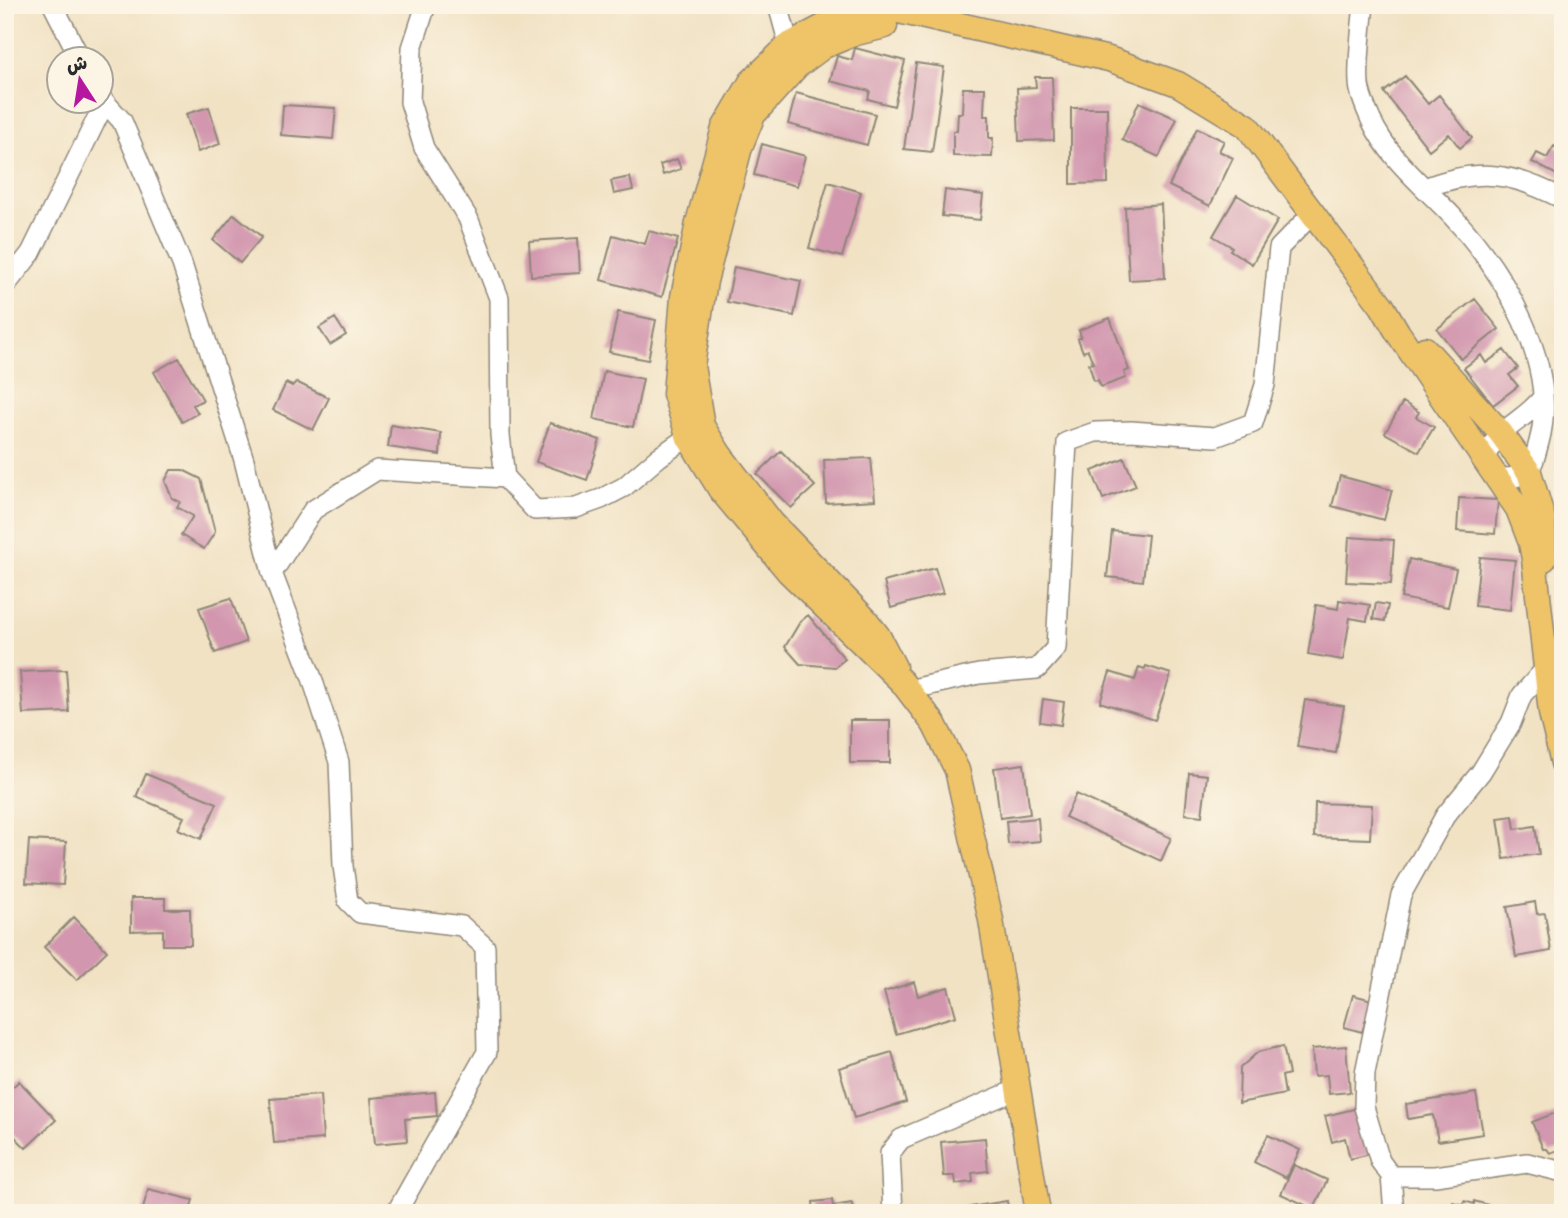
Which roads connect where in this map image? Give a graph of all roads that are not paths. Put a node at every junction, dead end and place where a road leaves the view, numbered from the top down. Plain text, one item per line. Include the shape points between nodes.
1 (53, 5) edge
2 (425, 5) edge
3 (778, 5) edge
4 (1364, 5) edge
5 (838, 13) edge
6 (937, 19) junction
7 (789, 45) junction
8 (74, 46) edge
9 (116, 115) edge
10 (96, 116) edge
11 (1425, 188) junction
12 (1563, 199) edge
13 (1314, 212) junction
14 (5, 286) edge
15 (1382, 306) junction
16 (1543, 397) junction
17 (696, 432) junction
18 (1500, 432) junction
19 (1492, 468) junction
20 (1529, 472) junction
21 (505, 478) junction
22 (271, 573) junction
23 (1541, 616) junction
24 (1546, 668) junction
25 (905, 686) junction
26 (1563, 763) edge
27 (1018, 1088) junction
28 (1563, 1172) edge
29 (1391, 1177) junction
30 (396, 1213) edge
31 (893, 1213) edge
32 (1038, 1213) edge
33 (1394, 1213) edge

1 - 8 street
2 - 21 street via 412,48 410,102 424,148 468,218 499,298 500,435
3 - 7 street
4 - 11 street via 1359,88 1372,122 1406,172
5 - 6 main road via 890,9
5 - 7 main road
6 - 13 main road via 1109,59 1178,83 1247,126
6 - 17 main road via 896,23 824,46 797,66 753,115 740,148 698,319 692,366
7 - 17 main road via 751,82 724,128 698,222 683,297 675,394
9 - 22 street via 182,264 244,460
10 - 14 street via 31,253
11 - 12 street via 1450,178 1491,174 1527,182
11 - 16 street via 1484,254 1509,291 1540,367
13 - 15 main road
13 - 25 street via 1279,248 1265,385 1253,423 1215,437 1095,432 1067,442 1056,648 1037,669
15 - 18 main road
15 - 19 main road
16 - 18 street
16 - 20 street via 1540,440
17 - 21 street via 624,487 576,508 535,510
17 - 25 main road via 720,489 789,572
18 - 19 street
18 - 20 main road
19 - 20 street via 1524,476
19 - 23 main road via 1518,509 1531,543
20 - 23 main road via 1544,536
21 - 22 street via 377,470 313,510
22 - 30 street via 339,762 348,901 360,913 462,926 485,947 486,1052
23 - 24 main road
24 - 26 main road
24 - 29 street via 1522,695 1511,723 1481,772 1445,816 1401,895 1364,1073 1364,1107 1380,1161
25 - 27 main road via 934,724 957,770 991,920
27 - 31 street via 901,1139 890,1153
27 - 32 main road
28 - 29 street via 1527,1163 1435,1176
29 - 33 street

